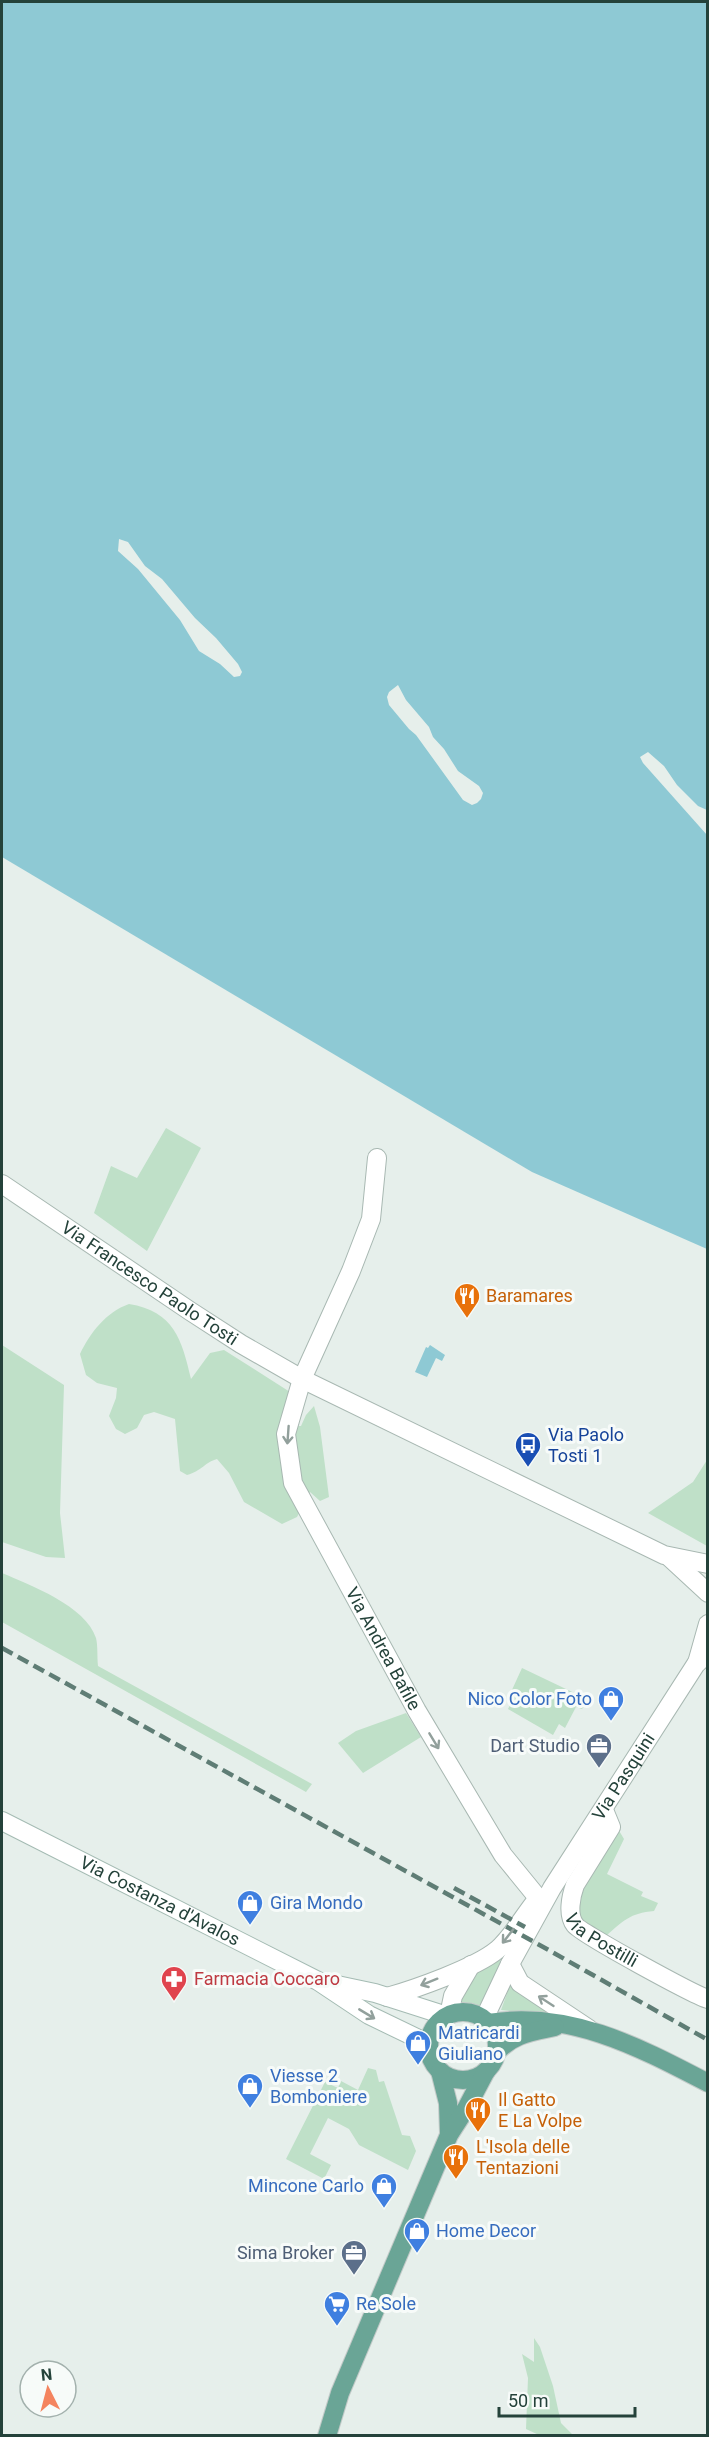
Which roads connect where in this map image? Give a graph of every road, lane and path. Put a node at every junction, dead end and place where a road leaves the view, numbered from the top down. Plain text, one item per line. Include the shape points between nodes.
1 (377, 1158) dead end
2 (2, 1184) edge
3 (302, 1379) junction
4 (669, 1557) junction
5 (708, 1564) edge
6 (708, 1593) edge
7 (708, 1624) edge
8 (702, 1659) edge
9 (604, 1810) junction
10 (2, 1821) edge
11 (545, 1893) junction
12 (510, 1964) junction
13 (471, 1965) junction
14 (318, 1982) junction
15 (387, 1997) junction
16 (708, 1999) edge
17 (448, 2015) junction
18 (486, 2021) junction
19 (569, 2025) junction
20 (589, 2029) junction
21 (429, 2044) junction
22 (496, 2052) junction
23 (440, 2071) junction
24 (486, 2071) junction
25 (708, 2083) edge
26 (448, 2135) junction
27 (327, 2436) edge

1 - 3 street via 371,1219
2 - 3 street, Via Francesco Paolo Tosti via 190,1311
3 - 4 street, Via Francesco Paolo Tosti
3 -> 11 street, Via Andrea Bafile via 286,1434 293,1483 417,1711 503,1855
4 - 5 street
4 - 6 street
7 - 8 street, Via Pasquini
8 - 9 street, Via Pasquini
9 - 11 street, Via Pasquini
9 - 16 street, Via Postilli via 611,1827 575,1885 573,1922 597,1941
10 - 14 street, Via Costanza d'Avalos
11 - 12 street, Via Pasquini
11 -> 13 street, Via Pasquini via 497,1950
12 - 18 street
20 -> 12 street via 520,1983
13 -> 15 street
13 - 17 street via 453,1996
14 - 15 street, Via Costanza d'Avalos
14 -> 21 street, Via Costanza d'Avalos via 369,2015
15 - 17 street, Via Costanza d'Avalos
17 - 18 main road via 467,2012
17 - 21 main road via 434,2027
18 - 19 main road via 535,2019
18 - 22 main road via 496,2040
19 - 20 main road
19 - 22 main road via 513,2038
20 - 25 main road
21 - 23 main road via 430,2056
22 - 24 main road
23 - 24 main road via 448,2077 468,2080
23 - 26 main road via 448,2103
24 - 26 main road
26 - 27 main road via 346,2377

